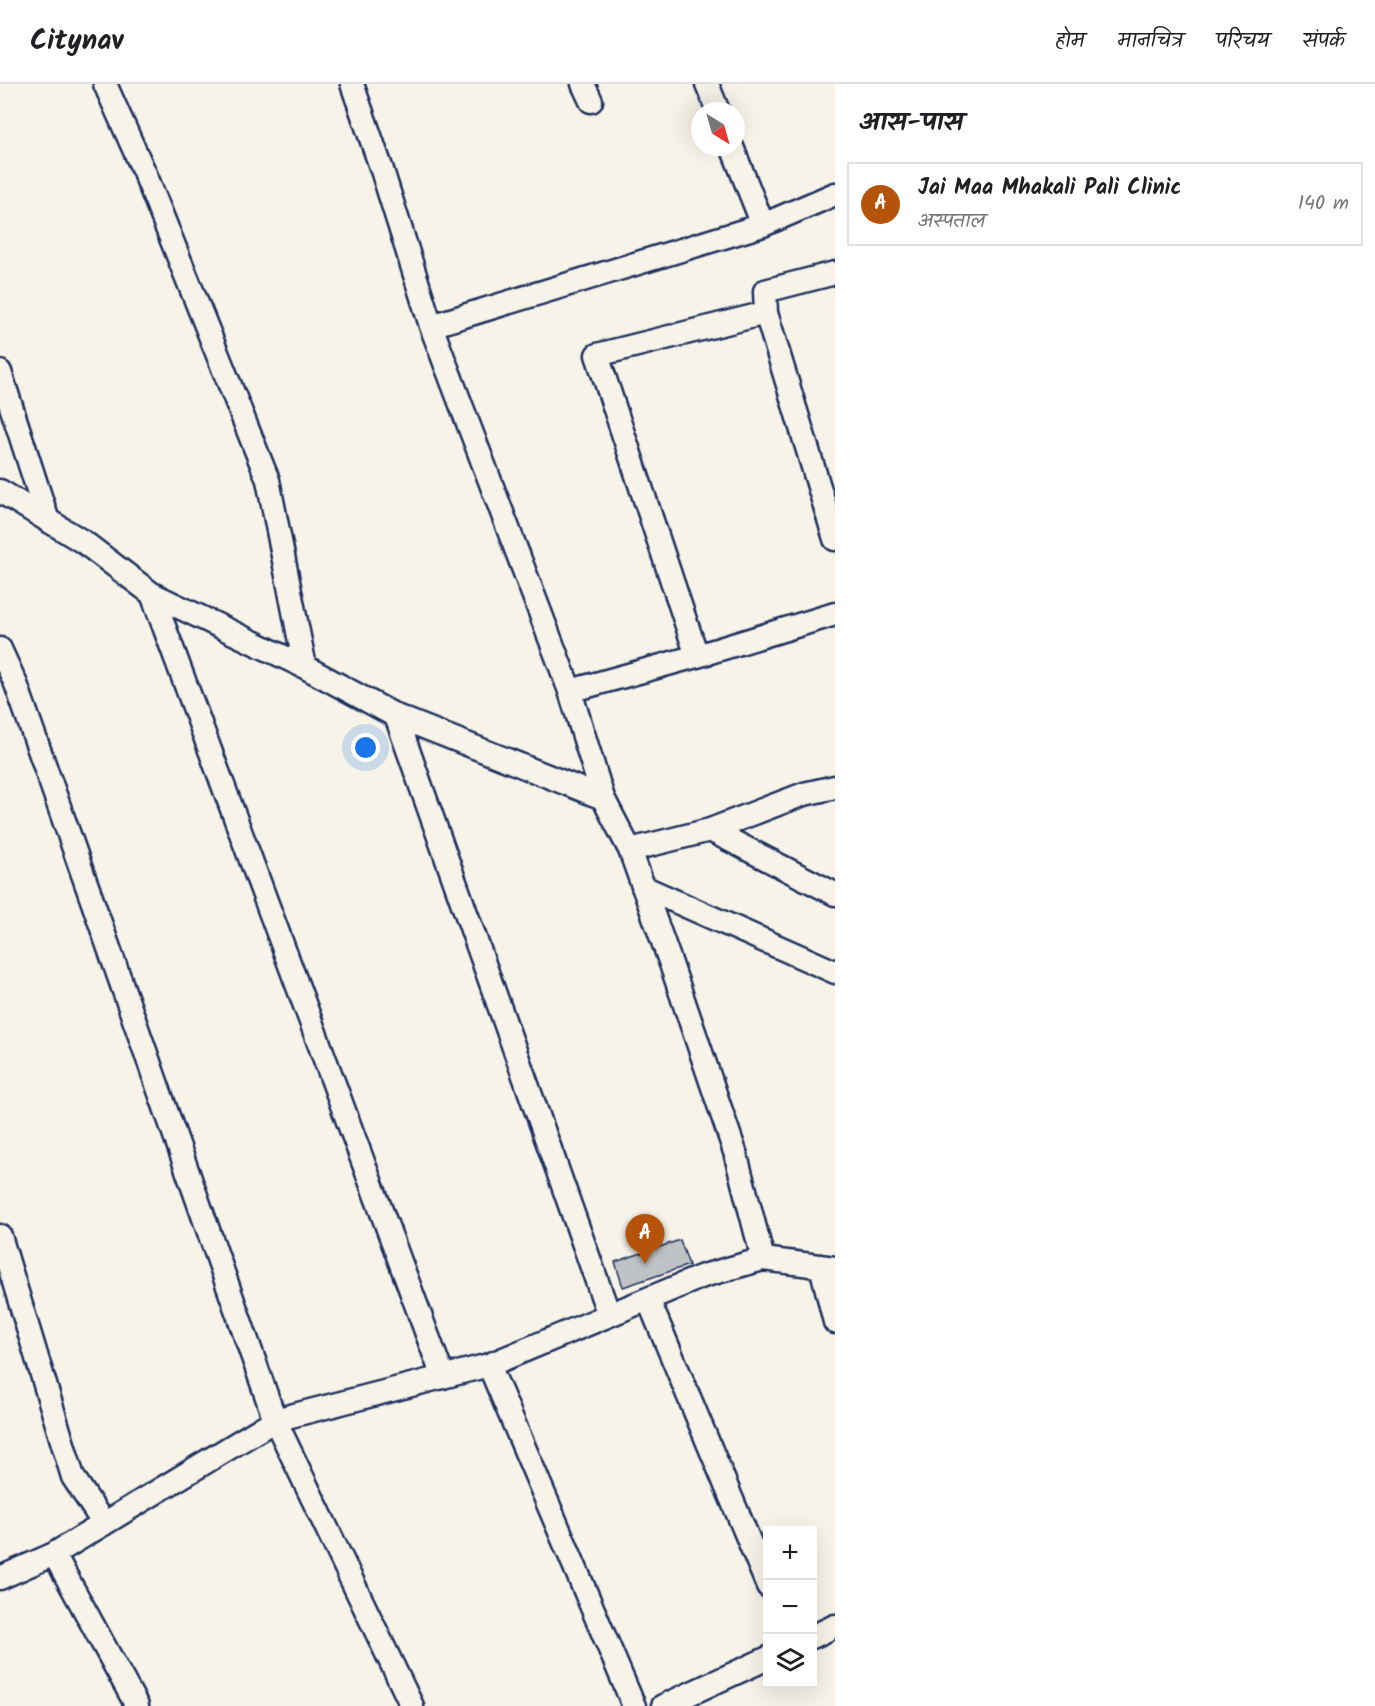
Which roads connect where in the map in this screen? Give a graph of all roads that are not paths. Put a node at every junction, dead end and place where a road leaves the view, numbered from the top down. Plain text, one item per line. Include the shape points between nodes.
1 (105, 84) edge
2 (352, 84) edge
3 (707, 84) edge
4 (714, 102) edge
5 (736, 156) edge
6 (835, 194) edge
7 (763, 225) junction
8 (835, 273) edge
9 (766, 313) junction
10 (431, 326) junction
11 (0, 372) edge
12 (0, 491) edge
13 (48, 521) junction
14 (835, 539) edge
15 (152, 594) junction
16 (835, 614) edge
17 (0, 648) edge
18 (697, 656) junction
19 (305, 667) junction
20 (570, 691) junction
21 (396, 716) junction
22 (835, 787) edge
23 (603, 798) junction
24 (710, 830) junction
25 (630, 850) junction
26 (643, 887) junction
27 (835, 894) edge
28 (835, 972) edge
29 (0, 1236) edge
30 (763, 1259) junction
31 (828, 1267) edge
32 (648, 1299) junction
33 (609, 1316) junction
34 (835, 1322) edge
35 (489, 1365) junction
36 (443, 1377) junction
37 (275, 1420) junction
38 (104, 1524) junction
39 (54, 1554) junction
40 (0, 1578) edge
41 (765, 1580) edge
42 (835, 1627) edge
43 (817, 1635) edge
44 (763, 1660) edge
45 (137, 1706) edge
46 (412, 1706) edge
47 (634, 1706) edge
48 (663, 1706) edge

1 - 19 street via 268,480
2 - 10 street
3 - 4 street
5 - 7 street
6 - 7 street
7 - 10 street
8 - 9 street via 765,291
9 - 14 street
9 - 18 street via 597,355
10 - 20 street
11 - 13 street
12 - 13 street
13 - 15 street via 85,543
15 - 19 street
15 - 36 street
16 - 18 street
17 - 37 street via 20,695
18 - 20 street
19 - 21 street
20 - 23 street
21 - 23 street
21 - 33 street
22 - 24 street via 804,794
23 - 25 street
24 - 25 street
24 - 27 street
25 - 26 street
26 - 28 street
26 - 30 street via 735,1152
29 - 38 street via 73,1477
30 - 31 street
30 - 32 street via 703,1276
31 - 34 street
32 - 33 street
32 - 41 street
33 - 35 street
35 - 36 street
35 - 47 street
36 - 37 street
37 - 38 street
37 - 46 street
38 - 39 street
39 - 40 street
39 - 45 street
42 - 43 street
44 - 48 street

